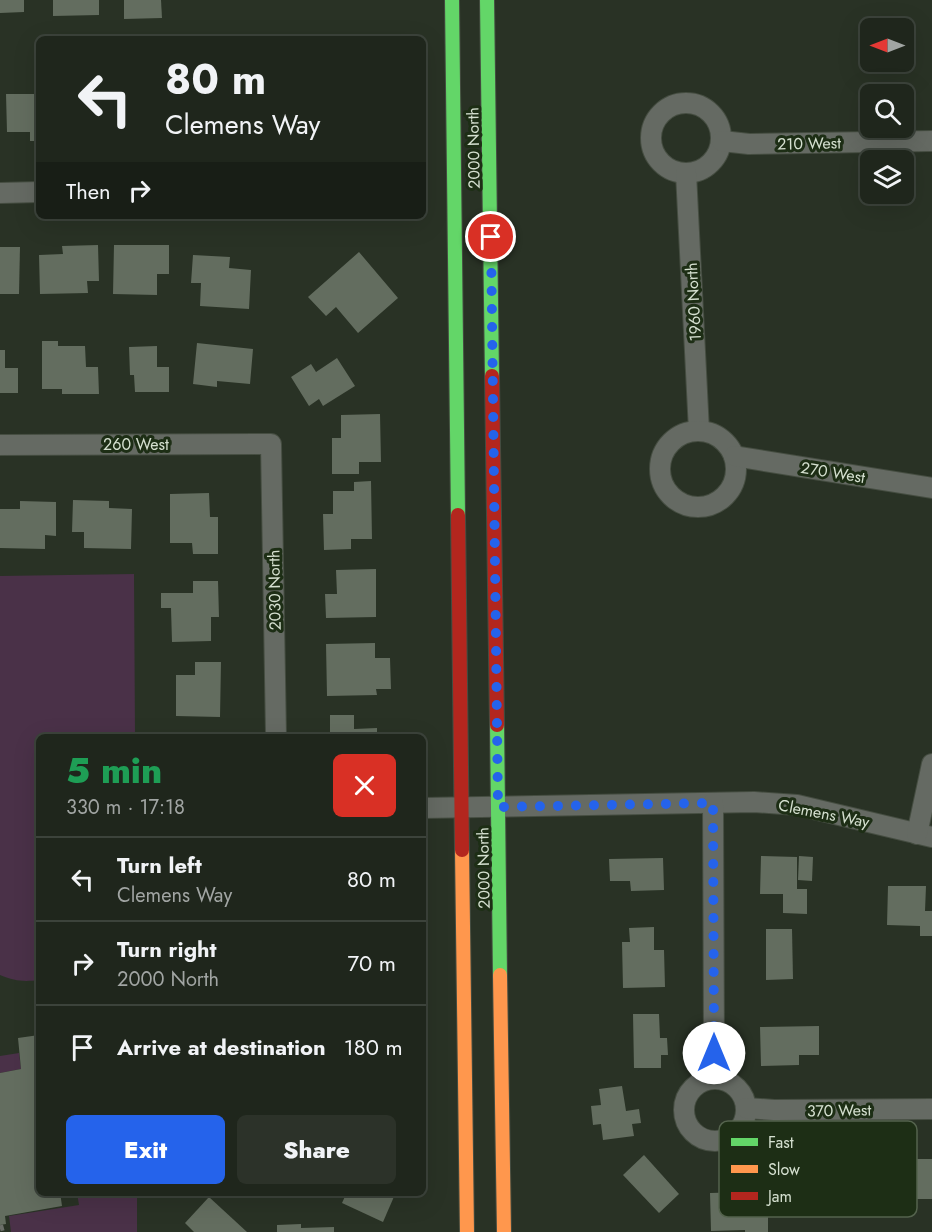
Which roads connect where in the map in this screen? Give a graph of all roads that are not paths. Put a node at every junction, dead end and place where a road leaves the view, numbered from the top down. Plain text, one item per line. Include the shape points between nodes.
1 (452, 0) edge
2 (487, 0) edge
3 (722, 141) junction
4 (932, 141) edge
5 (686, 173) junction
6 (36, 192) edge
7 (0, 193) edge
8 (699, 431) junction
9 (271, 444) joint
10 (0, 445) edge
11 (734, 456) junction
12 (932, 488) edge
13 (276, 734) edge
14 (932, 764) edge
15 (713, 803) junction
16 (462, 807) junction
17 (498, 807) junction
18 (426, 808) edge
19 (924, 836) edge
20 (711, 1078) junction
21 (746, 1108) junction
22 (932, 1109) edge
23 (744, 1121) edge
24 (719, 1140) edge
25 (467, 1232) edge
26 (504, 1232) edge

1 - 16 street, 2000 North
2 - 17 street, 2000 North
3 - 4 street, 210 West
3 - 5 street via 719,152 706,168
3 - 5 street via 717,119 710,111 689,102 667,107 653,125 652,147 665,166
5 - 8 street, 1960 North
6 - 7 street
8 - 11 street via 720,438
8 - 11 street via 677,438 662,457 662,480 676,500 698,507 721,499 735,480
9 - 10 street, 260 West
9 - 13 street, 2030 North
11 - 12 street, 270 West
14 - 19 street
15 - 17 street, Clemens Way
15 - 19 street, Clemens Way via 797,805
15 - 20 street
16 - 17 street, Clemens Way
16 - 18 street, Clemens Way
16 - 25 street, 2000 North
17 - 26 street, 2000 North
20 - 21 street via 736,1086
20 - 24 street via 690,1091 684,1115 691,1131 706,1140
21 - 22 street, 370 West
21 - 23 street

